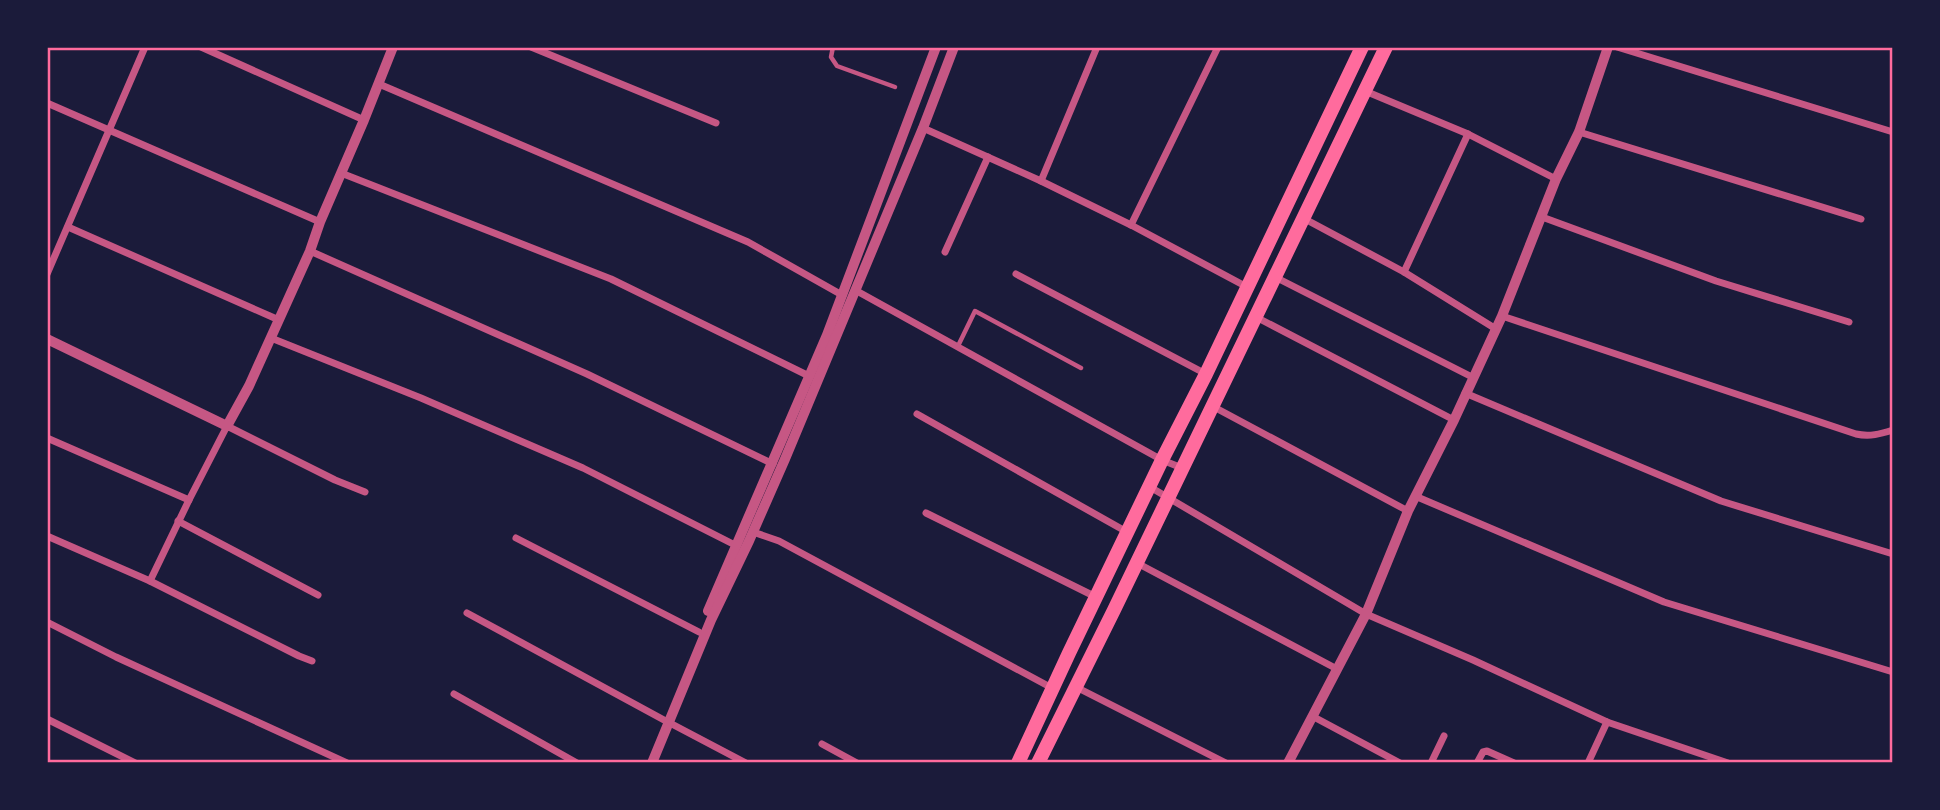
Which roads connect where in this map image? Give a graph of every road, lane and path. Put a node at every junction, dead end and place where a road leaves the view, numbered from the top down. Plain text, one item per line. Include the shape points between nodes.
1 (145, 47) edge
2 (201, 47) edge
3 (393, 47) edge
4 (531, 47) edge
5 (833, 47) edge
6 (954, 47) edge
7 (1097, 47) edge
8 (1218, 47) edge
9 (1385, 47) edge
10 (1608, 47) edge
11 (1617, 47) edge
12 (934, 48) edge
13 (1360, 48) edge
14 (379, 84) junction
15 (895, 87) dead end
16 (1365, 91) junction
17 (47, 103) edge
18 (364, 120) junction
19 (716, 123) dead end
20 (923, 128) junction
21 (110, 129) junction
22 (1579, 132) junction
23 (1893, 132) edge
24 (1468, 134) junction
25 (988, 157) junction
26 (341, 173) junction
27 (1556, 179) junction
28 (1041, 181) junction
29 (1542, 217) junction
30 (1303, 218) junction
31 (1861, 219) dead end
32 (320, 222) junction
33 (1131, 225) junction
34 (68, 227) junction
35 (310, 251) junction
36 (945, 252) dead end
37 (1404, 272) junction
38 (47, 274) edge
39 (1016, 274) dead end
40 (1275, 277) junction
41 (1247, 287) junction
42 (855, 290) junction
43 (842, 295) junction
44 (1502, 316) junction
45 (1255, 317) junction
46 (279, 320) junction
47 (1849, 322) dead end
48 (1496, 328) junction
49 (271, 338) junction
50 (47, 339) edge
51 (958, 346) junction
52 (1081, 368) dead end
53 (1206, 374) junction
54 (809, 376) junction
55 (1474, 378) junction
56 (1465, 393) junction
57 (1212, 406) junction
58 (917, 414) dead end
59 (1454, 420) junction
60 (228, 426) junction
61 (1893, 430) edge
62 (47, 438) edge
63 (1162, 460) junction
64 (777, 463) junction
65 (1182, 468) junction
66 (1150, 487) junction
67 (365, 492) dead end
68 (1169, 496) junction
69 (1415, 496) junction
70 (189, 499) junction
71 (1408, 511) junction
72 (926, 513) dead end
73 (178, 521) junction
74 (753, 532) junction
75 (1128, 533) junction
76 (47, 536) edge
77 (516, 538) dead end
78 (735, 545) junction
79 (1893, 554) edge
80 (1136, 563) junction
81 (150, 581) junction
82 (318, 595) dead end
83 (1097, 597) junction
84 (467, 613) dead end
85 (1366, 614) junction
86 (47, 622) edge
87 (699, 632) junction
88 (312, 661) dead end
89 (1337, 669) junction
90 (1893, 671) edge
91 (1076, 687) junction
92 (1052, 688) junction
93 (454, 694) dead end
94 (1312, 716) junction
95 (47, 719) edge
96 (666, 721) junction
97 (1607, 722) junction
98 (1444, 736) dead end
99 (822, 744) dead end
100 (135, 763) edge
101 (347, 763) edge
102 (577, 763) edge
103 (646, 763) edge
104 (652, 763) edge
105 (746, 763) edge
106 (857, 763) edge
107 (1018, 763) edge
108 (1038, 763) edge
109 (1226, 763) edge
110 (1288, 763) edge
111 (1400, 763) edge
112 (1431, 763) edge
113 (1477, 763) edge
114 (1514, 763) edge
115 (1588, 763) edge
116 (1727, 763) edge

1 - 21 street
2 - 18 street
3 - 14 street
4 - 19 street
5 - 15 lane via 831,57 837,66
6 - 20 street
7 - 28 street
8 - 33 street
9 - 16 highway
10 - 22 street
11 - 23 street
12 - 43 street
13 - 41 highway
14 - 18 street
14 - 43 street via 748,242
16 - 24 street
16 - 30 highway
17 - 21 street
18 - 26 street
20 - 25 street
20 - 42 street
21 - 32 street
21 - 34 street
22 - 27 street
22 - 31 street
24 - 27 street
24 - 37 street
25 - 28 street
25 - 36 street
26 - 32 street
26 - 54 street via 611,279
27 - 29 street
28 - 33 street
29 - 44 street
29 - 47 street via 1716,281
30 - 37 street
30 - 40 highway
32 - 35 street
33 - 41 street
34 - 38 street
34 - 46 street
35 - 46 street
35 - 64 street
37 - 48 street
39 - 53 street
40 - 45 highway
40 - 55 street
41 - 53 highway
42 - 51 street
42 - 64 street
43 - 54 street
44 - 48 street
44 - 61 street via 1856,434 1874,436
45 - 57 highway
45 - 59 street
46 - 49 street
48 - 55 street
49 - 60 street
49 - 78 street via 583,468
50 - 60 street
51 - 52 lane via 975,311
51 - 63 street
53 - 63 highway
54 - 64 street
55 - 56 street
56 - 59 street
56 - 79 street via 1721,501
57 - 65 highway
57 - 71 street
58 - 75 street
59 - 69 street
60 - 67 street
60 - 70 street
62 - 70 street
63 - 65 street
63 - 66 highway
64 - 74 street
64 - 78 street
65 - 68 highway
66 - 68 street
66 - 75 highway
68 - 80 highway
68 - 85 street
69 - 71 street
69 - 90 street via 1664,602
70 - 73 street
71 - 85 street
72 - 83 street
73 - 81 street
73 - 82 street
74 - 92 street via 779,541
74 - 96 street
75 - 83 highway
76 - 81 street
77 - 87 street
78 - 87 street
80 - 89 street
80 - 91 highway
81 - 88 street
83 - 92 highway
84 - 96 street
85 - 89 street
85 - 97 street
86 - 101 street
87 - 96 street
89 - 94 street
91 - 108 highway
91 - 109 street
92 - 107 highway
93 - 102 street
94 - 110 street
94 - 111 street
95 - 100 street
96 - 103 street
96 - 104 street
96 - 105 street
97 - 115 street
97 - 116 street
98 - 112 street
99 - 106 street
113 - 114 street via 1487,751

